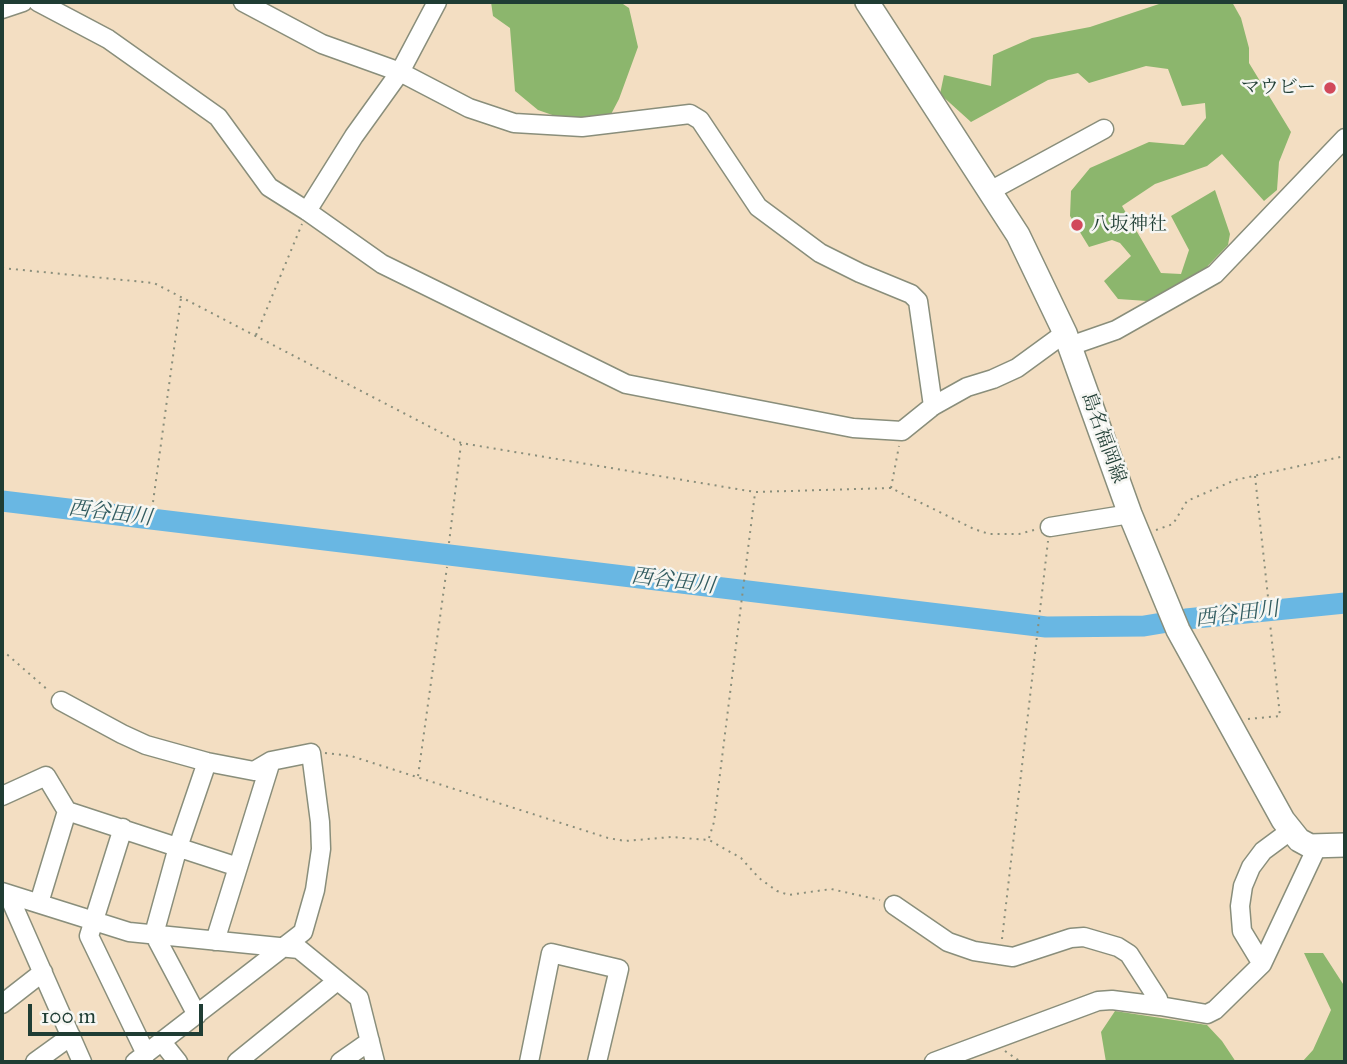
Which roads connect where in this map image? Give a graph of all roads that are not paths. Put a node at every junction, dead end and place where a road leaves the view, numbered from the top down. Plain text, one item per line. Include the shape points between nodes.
1 (23, 2) edge
2 (38, 2) edge
3 (243, 2) edge
4 (437, 2) edge
5 (867, 2) edge
6 (2, 9) edge
7 (401, 72) junction
8 (1104, 129) dead end
9 (1345, 138) edge
10 (990, 191) junction
11 (307, 211) junction
12 (1067, 340) junction
13 (933, 406) junction
14 (1134, 524) junction
15 (1050, 527) road end
16 (61, 701) road end
17 (271, 761) junction
18 (207, 762) junction
19 (2, 796) edge
20 (67, 811) junction
21 (123, 828) junction
22 (1290, 831) junction
23 (1345, 845) edge
24 (178, 846) junction
25 (1317, 848) junction
26 (238, 867) junction
27 (5, 893) edge
28 (39, 903) junction
29 (894, 905) road end
30 (93, 919) junction
31 (154, 934) junction
32 (215, 941) junction
33 (285, 948) junction
34 (1262, 964) junction
35 (43, 972) junction
36 (337, 981) junction
37 (2, 1004) edge
38 (1160, 1006) junction
39 (197, 1015) junction
40 (71, 1036) junction
41 (370, 1041) junction
42 (162, 1042) junction
43 (141, 1058) edge
44 (35, 1062) edge
45 (82, 1062) edge
46 (178, 1062) edge
47 (237, 1062) edge
48 (340, 1062) edge
49 (375, 1062) edge
50 (529, 1062) edge
51 (597, 1062) edge
52 (934, 1062) edge

1 - 6 street
2 - 11 street via 108,39 218,117 269,187
3 - 7 street via 322,44
4 - 7 street
5 - 10 main road, 島名福岡線
7 - 11 street
7 - 13 street via 469,108 514,123 582,127 690,114 700,121 758,207 820,253 918,301
8 - 10 street
9 - 12 street via 1215,274 1116,330
10 - 12 main road, 島名福岡線 via 1018,236
11 - 13 street via 382,264 626,384 853,428 902,431
12 - 13 street
12 - 14 main road, 島名福岡線
14 - 15 street
14 - 22 main road, 島名福岡線 via 1175,624
16 - 18 street via 134,740
17 - 18 street via 254,771
17 - 26 street
17 - 33 street via 311,753 320,822 321,849 308,919 303,932
18 - 24 street
19 - 20 street via 46,776
20 - 21 street
20 - 28 street
21 - 24 street
21 - 30 street
22 - 25 main road, 島名福岡線
22 - 34 street via 1263,851 1242,886 1242,931
23 - 25 main road
24 - 26 street
24 - 31 street
25 - 34 street
26 - 32 street
27 - 28 street
27 - 35 street
28 - 30 street
29 - 38 street via 948,942 974,951 1013,957 1084,937 1118,947 1129,954
30 - 31 street via 130,932
30 - 43 street via 89,936
31 - 32 street
31 - 39 street
32 - 33 street
33 - 36 street via 299,949
33 - 39 street
34 - 38 street via 1207,1014
35 - 37 street
35 - 40 street
36 - 41 street via 359,998
36 - 47 street
38 - 52 street via 1098,1001
39 - 42 street
40 - 44 street
40 - 45 street
41 - 48 street
41 - 49 street
42 - 43 street
42 - 46 street
50 - 51 street via 551,953 619,969

